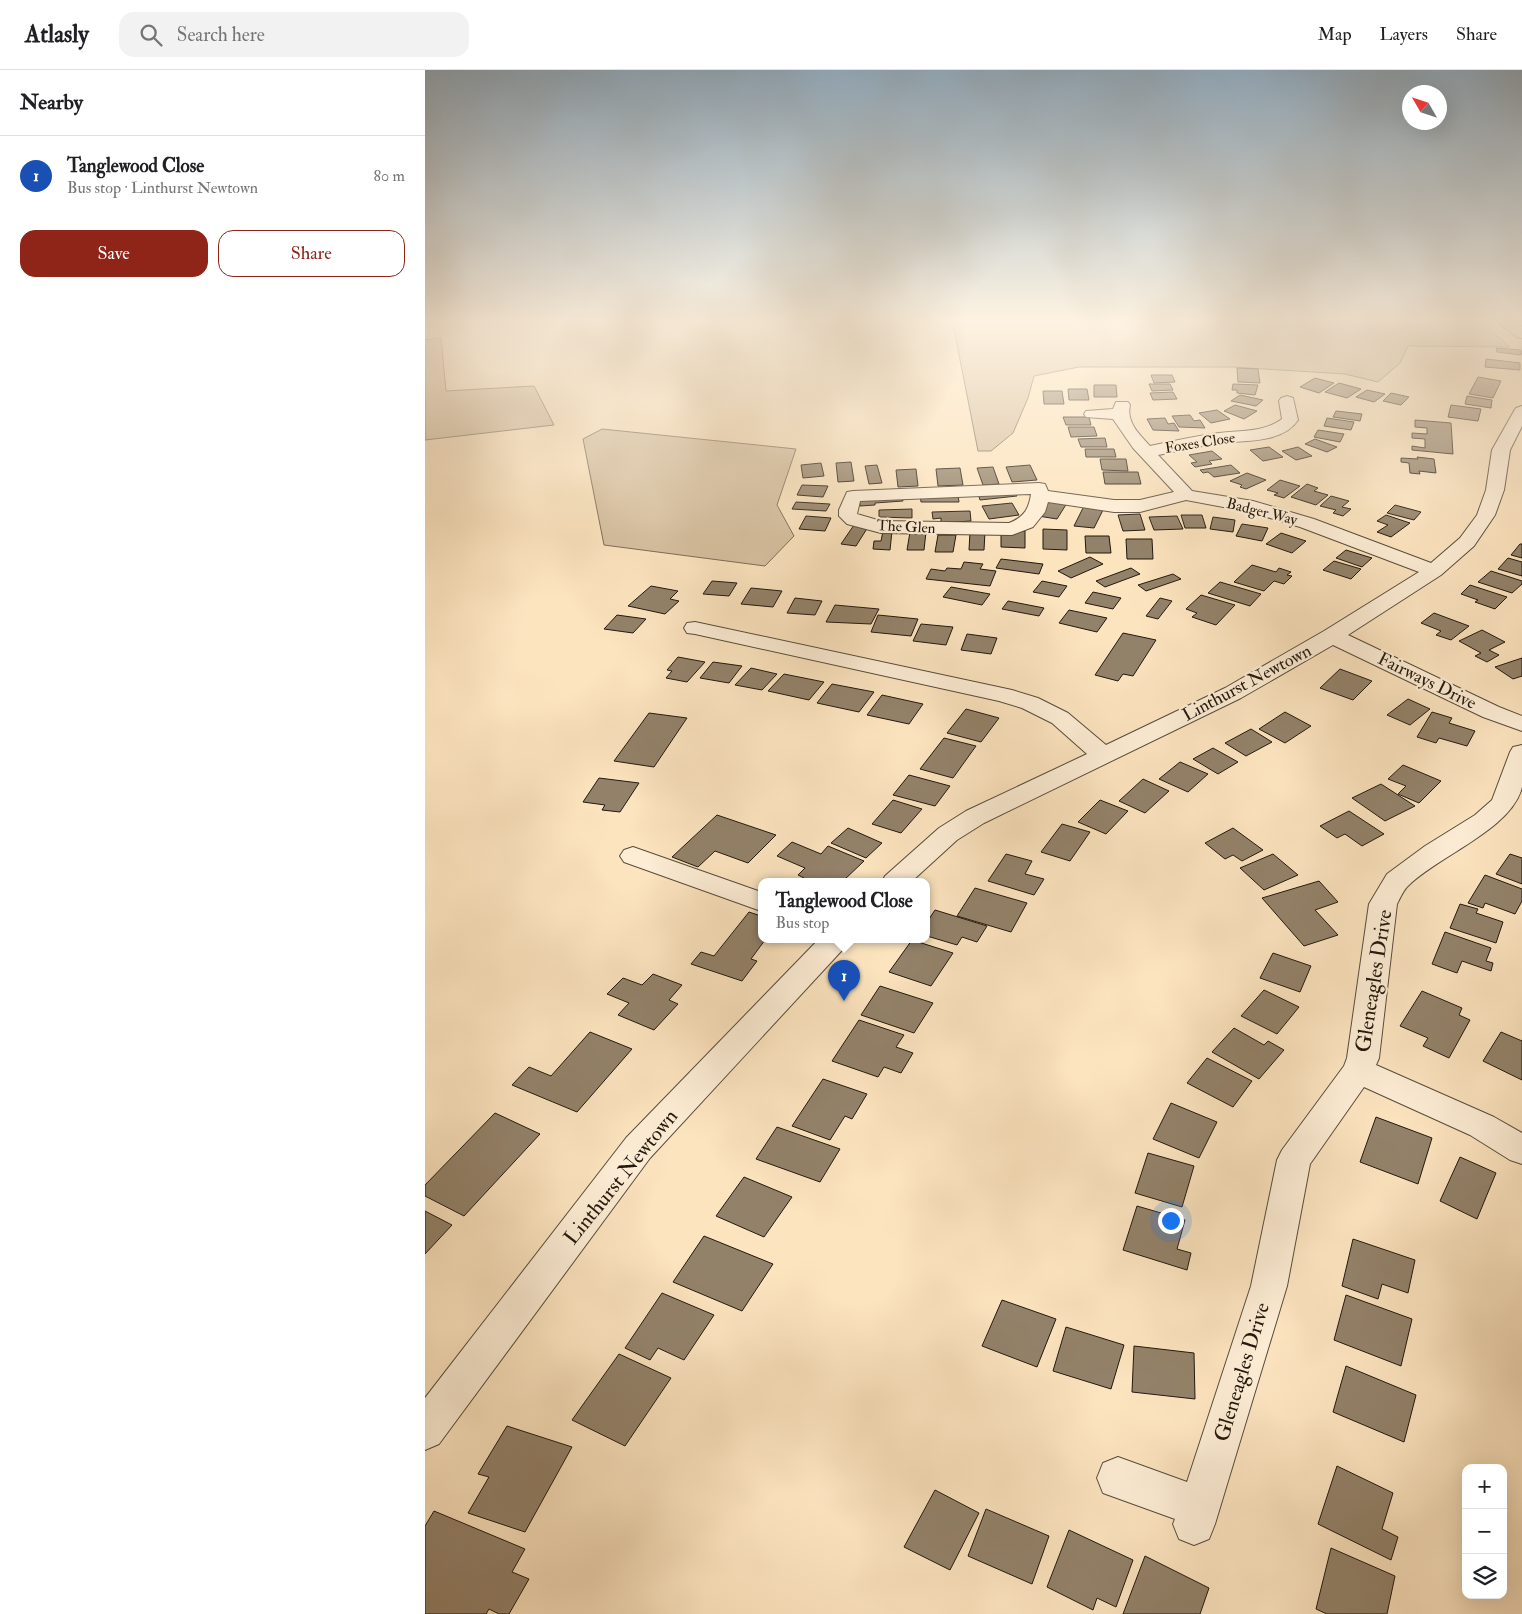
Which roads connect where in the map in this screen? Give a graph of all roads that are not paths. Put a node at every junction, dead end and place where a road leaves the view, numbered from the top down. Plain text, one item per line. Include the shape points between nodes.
1 (1287, 401) dead end
2 (1522, 411) edge
3 (1092, 414) dead end
4 (1147, 452) junction
5 (1040, 495) junction
6 (1187, 495) junction
7 (1434, 571) junction
8 (694, 628) dead end
9 (1333, 636) junction
10 (1522, 724) edge
11 (1522, 752) edge
12 (1104, 756) junction
13 (633, 856) dead end
14 (899, 878) edge
15 (758, 901) edge
16 (832, 943) edge
17 (1358, 1071) junction
18 (1522, 1150) edge
19 (425, 1430) edge
20 (1118, 1478) dead end

1 - 4 street, Foxes Close via 1290,420 1281,428 1260,435 1220,438
2 - 7 street, Linthurst Newtown via 1501,450 1495,490 1487,515 1467,542
3 - 4 street via 1121,410 1123,423
4 - 6 street
5 - 5 street, The Glen via 1039,488 853,496 847,510 848,516 854,520 881,528 1012,528 1026,523 1036,512
5 - 6 street, The Glen via 1115,506 1140,506
6 - 7 street, Badger Way via 1253,507 1307,523
7 - 9 street, Linthurst Newtown
8 - 12 street via 1030,703 1060,718
9 - 10 street, Fairways Drive
9 - 12 street, Linthurst Newtown via 1233,693
11 - 17 street, Gleneagles Drive via 1503,803 1484,821 1397,880 1383,904 1363,1058
12 - 14 street, Linthurst Newtown via 975,817 947,834
13 - 15 street
16 - 19 street, Linthurst Newtown via 638,1148
17 - 18 street via 1482,1126
17 - 20 street, Gleneagles Drive via 1294,1160 1269,1286 1197,1515

